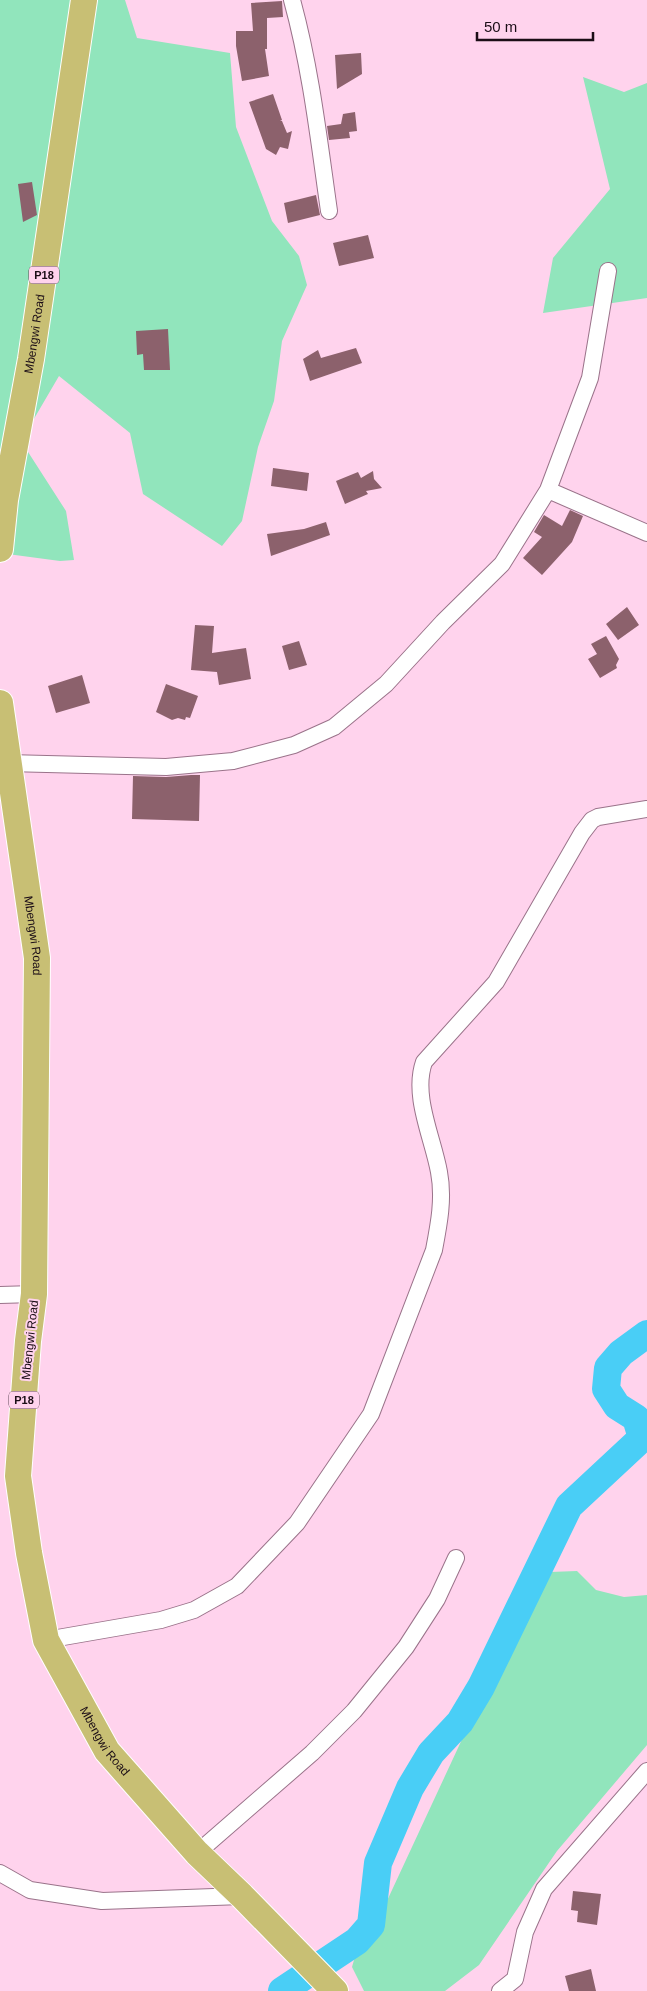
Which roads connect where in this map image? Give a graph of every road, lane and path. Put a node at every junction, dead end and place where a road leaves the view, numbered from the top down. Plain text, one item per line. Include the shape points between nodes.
1 (84, 0) edge
2 (292, 0) edge
3 (329, 212) dead end
4 (608, 271) dead end
5 (548, 490) junction
6 (647, 533) edge
7 (0, 549) edge
8 (0, 703) edge
9 (8, 763) junction
10 (647, 809) edge
11 (34, 1294) junction
12 (0, 1295) edge
13 (456, 1558) dead end
14 (46, 1640) junction
15 (647, 1771) edge
16 (197, 1853) junction
17 (0, 1873) edge
18 (242, 1896) junction
19 (334, 1991) edge
20 (500, 1991) edge

1 - 7 main road, Mbengwi Road / P18
2 - 3 street via 299,24
4 - 5 street via 590,378
5 - 6 street
5 - 9 street via 502,564 386,684 334,727 294,745 233,761 166,767
8 - 9 main road, Mbengwi Road / P18
9 - 11 main road, Mbengwi Road / P18 via 37,958
10 - 14 street via 592,820 496,982 424,1062 420,1073 420,1094 442,1196 434,1250 371,1414 297,1523 237,1586 194,1610 161,1620
11 - 12 street
11 - 14 main road, Mbengwi Road / P18 via 18,1476
13 - 16 street via 437,1599 406,1647 354,1711 312,1753
14 - 16 main road, Mbengwi Road / P18 via 107,1751
15 - 20 street via 544,1889 525,1932 515,1979
16 - 18 main road, Mbengwi Road / P18
17 - 18 street via 30,1890 102,1901
18 - 19 main road, Mbengwi Road / P18

